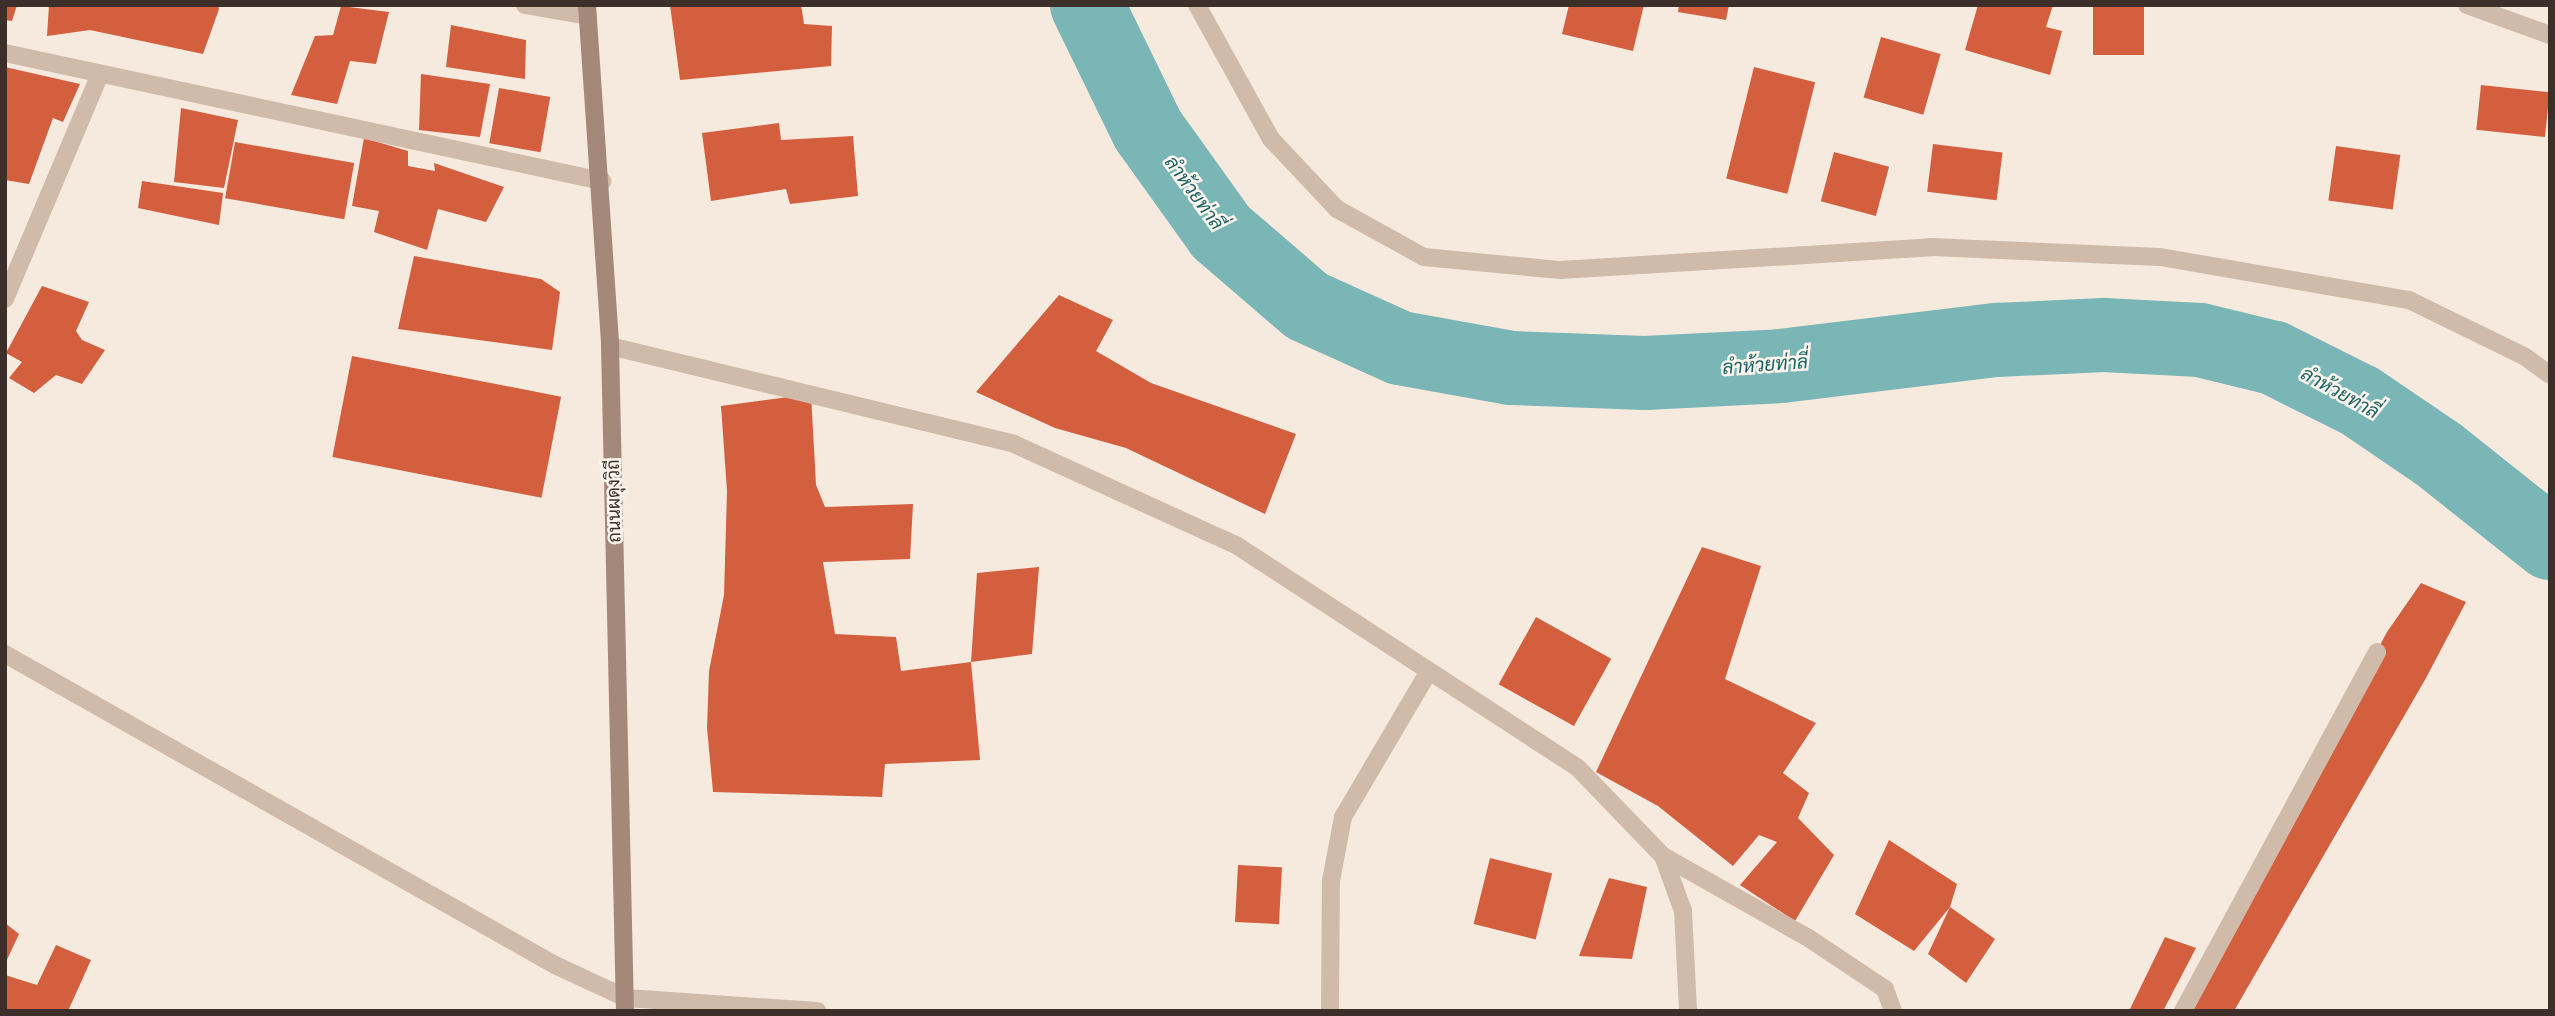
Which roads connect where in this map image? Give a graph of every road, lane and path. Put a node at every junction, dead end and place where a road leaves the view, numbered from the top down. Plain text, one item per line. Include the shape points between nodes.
1 (525, 5) edge
2 (1197, 5) edge
3 (2467, 5) edge
4 (588, 11) edge
5 (2550, 36) edge
6 (5, 54) edge
7 (100, 74) junction
8 (601, 181) junction
9 (5, 299) edge
10 (610, 346) junction
11 (2550, 375) edge
12 (2377, 652) dead end
13 (5, 654) edge
14 (1429, 671) junction
15 (1662, 856) junction
16 (627, 1007) edge
17 (818, 1011) edge
18 (1330, 1011) edge
19 (1688, 1011) edge
20 (1893, 1011) edge
21 (2183, 1011) edge

1 - 4 street
2 - 11 street via 1271,139 1337,209 1424,257 1560,270 1931,247 2160,257 2409,300 2525,356
3 - 5 street
4 - 8 main road, ถนนผดุงวิถี
6 - 7 street
7 - 8 street
7 - 9 street
8 - 10 main road, ถนนผดุงวิถี
10 - 14 street via 1014,444 1237,545
10 - 16 main road, ถนนผดุงวิถี
12 - 21 street
13 - 16 street
14 - 15 street via 1577,767
14 - 18 street via 1343,817 1331,881
15 - 19 street via 1682,911
15 - 20 street via 1807,937 1885,989
16 - 17 street

